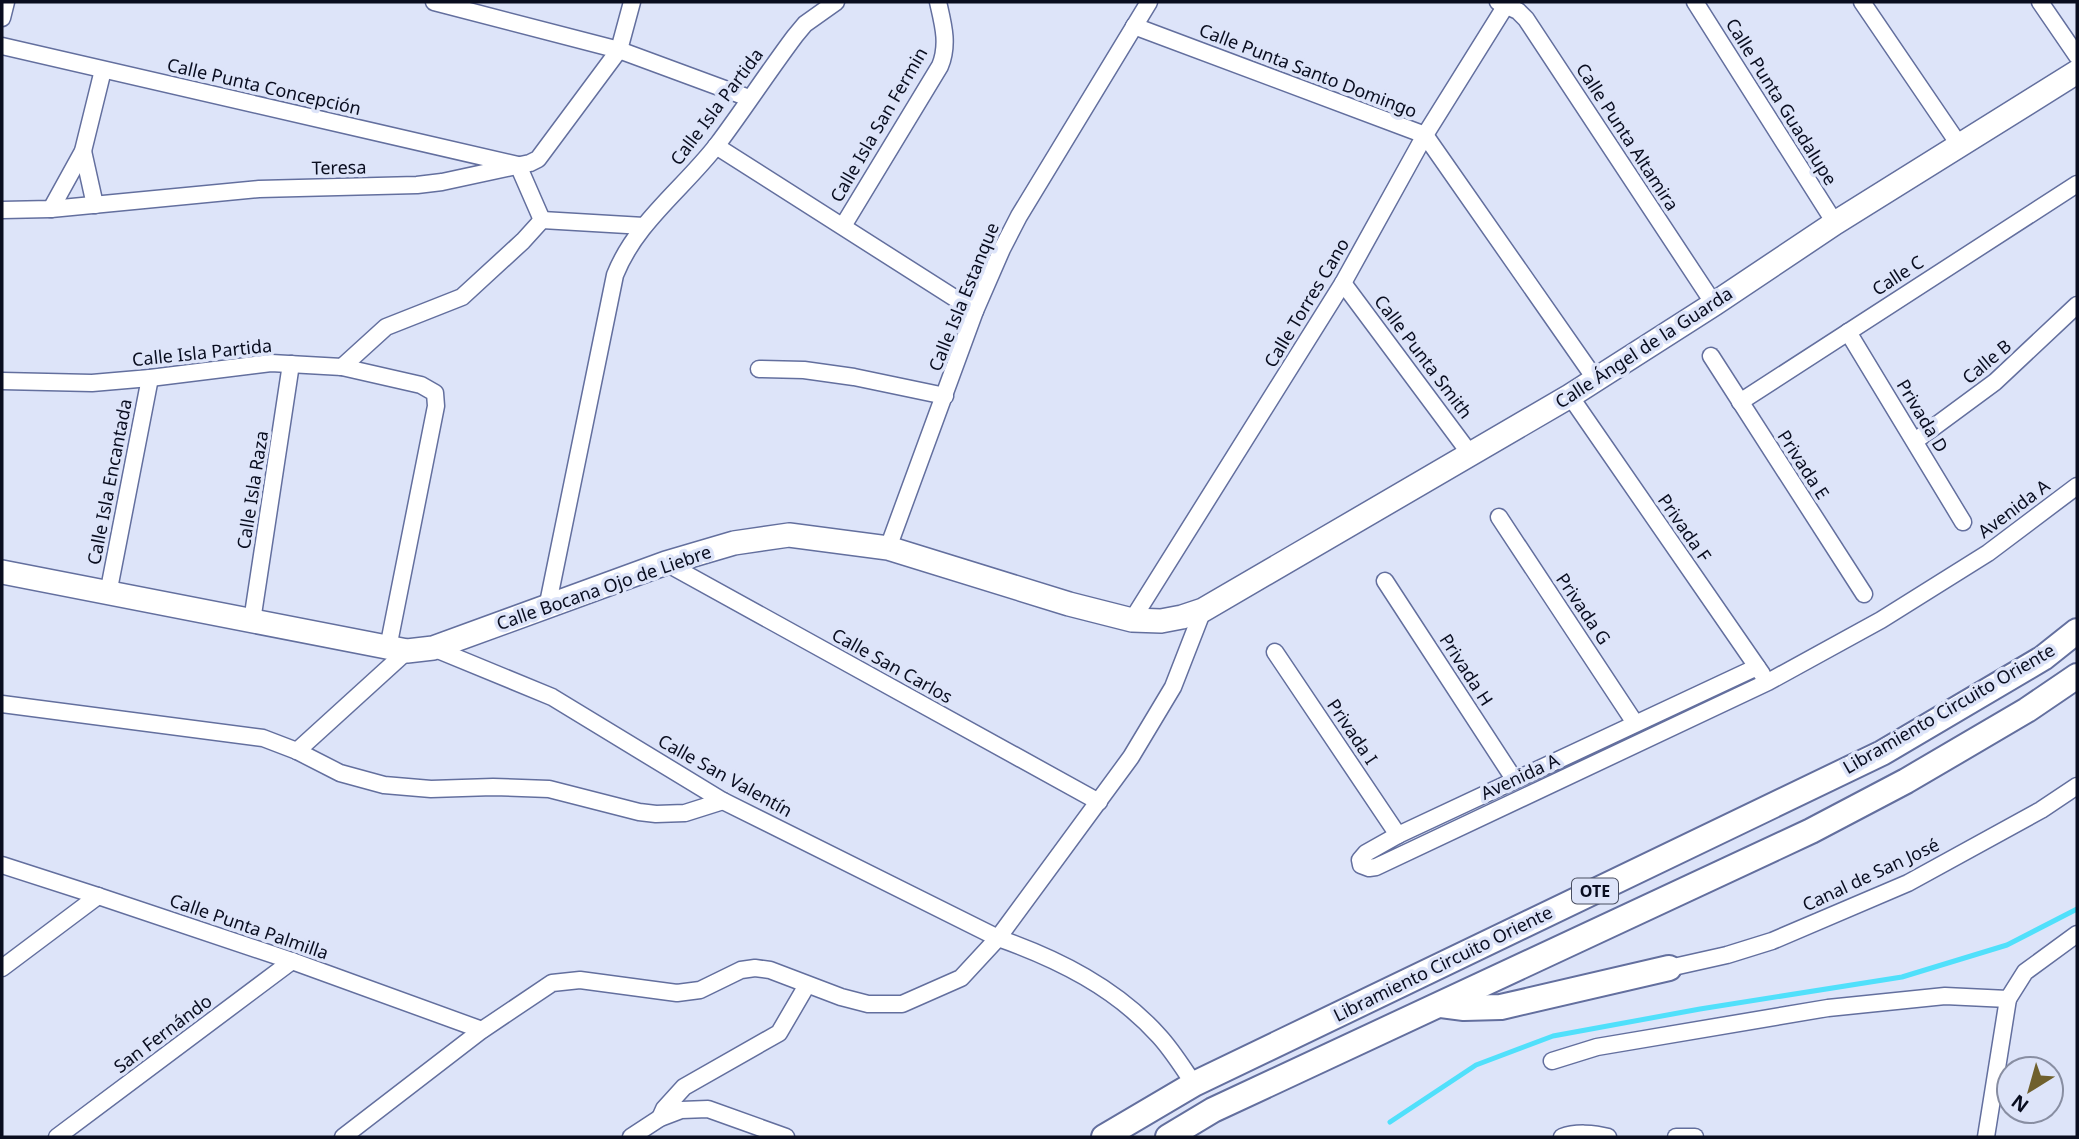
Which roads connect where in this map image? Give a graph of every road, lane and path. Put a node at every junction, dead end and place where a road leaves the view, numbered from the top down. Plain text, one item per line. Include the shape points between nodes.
1 (6, 2) edge
2 (434, 2) edge
3 (632, 2) edge
4 (836, 2) edge
5 (938, 2) edge
6 (1149, 2) edge
7 (1695, 2) edge
8 (1862, 2) edge
9 (2040, 2) edge
10 (1504, 3) edge
11 (2, 18) edge
12 (1134, 26) junction
13 (2, 46) edge
14 (619, 50) junction
15 (2077, 56) edge
16 (103, 70) junction
17 (2077, 72) edge
18 (749, 98) junction
19 (1425, 135) junction
20 (716, 146) junction
21 (1960, 146) junction
22 (83, 151) junction
23 (518, 165) junction
24 (2077, 184) edge
25 (94, 205) junction
26 (51, 209) junction
27 (2, 210) edge
28 (542, 220) junction
29 (1835, 223) junction
30 (643, 226) junction
31 (843, 226) junction
32 (1343, 283) junction
33 (1714, 304) junction
34 (2077, 305) edge
35 (975, 312) junction
36 (1848, 332) junction
37 (1711, 356) dead end
38 (291, 364) junction
39 (342, 367) junction
40 (759, 369) dead end
41 (149, 378) junction
42 (1596, 380) junction
43 (2, 381) edge
44 (945, 396) junction
45 (1570, 397) junction
46 (1740, 402) junction
47 (1915, 441) junction
48 (1471, 454) junction
49 (2077, 486) edge
50 (1499, 517) dead end
51 (1963, 522) dead end
52 (888, 548) junction
53 (666, 563) junction
54 (2, 572) edge
55 (1385, 582) dead end
56 (108, 594) junction
57 (1864, 594) dead end
58 (547, 608) junction
59 (1203, 610) junction
60 (1132, 620) junction
61 (252, 621) junction
62 (2077, 631) edge
63 (433, 648) junction
64 (397, 650) junction
65 (1275, 652) dead end
66 (1757, 667) junction
67 (2077, 676) edge
68 (1768, 682) junction
69 (2, 704) edge
70 (1635, 723) junction
71 (297, 751) junction
72 (1514, 779) junction
73 (2077, 786) edge
74 (723, 801) junction
75 (1099, 802) junction
76 (1398, 835) junction
77 (2, 865) edge
78 (99, 896) junction
79 (2077, 934) edge
80 (998, 938) junction
81 (292, 961) junction
82 (2, 968) edge
83 (1669, 968) joint
84 (807, 985) junction
85 (2008, 999) junction
86 (1440, 1004) junction
87 (482, 1030) junction
88 (1552, 1061) dead end
89 (1194, 1084) junction
90 (660, 1118) junction
91 (57, 1137) edge
92 (343, 1137) edge
93 (631, 1137) edge
94 (786, 1137) edge
95 (1104, 1137) edge
96 (1168, 1137) edge
97 (1562, 1137) edge
98 (1608, 1137) edge
99 (1676, 1137) edge
100 (1695, 1137) edge
101 (1986, 1137) edge

1 - 11 street
2 - 14 street
3 - 14 street
4 - 18 street, Calle Isla Partida via 795,36
5 - 31 street, Calle Isla San Fermin via 945,34 940,66
6 - 12 street, Calle Isla Estanque
7 - 29 street, Calle Punta Guadalupe
8 - 21 street
9 - 15 street
10 - 19 street, Calle Torres Cano
10 - 33 street, Calle Punta Altamira via 1526,19
12 - 19 street, Calle Punta Santo Domingo
12 - 35 street, Calle Isla Estanque via 1019,216
13 - 16 street, Calle Punta Concepción
14 - 18 street
14 - 23 street, Teresa via 538,159
16 - 22 street
16 - 23 street, Calle Punta Concepción
17 - 21 street, Calle Ángel de la Guarda
18 - 20 street, Calle Isla Partida
19 - 32 street, Calle Torres Cano
19 - 42 street, Calle Punta Santo Domingo
20 - 30 street, Calle Isla Partida
20 - 31 street
21 - 29 street, Calle Ángel de la Guarda
22 - 25 street
22 - 26 street
23 - 25 street, Teresa via 417,185 259,189
23 - 28 street
24 - 36 street, Calle C
25 - 26 street, Teresa
26 - 27 street, Teresa
28 - 30 street
28 - 39 street via 461,297 386,327
29 - 33 street, Calle Ángel de la Guarda
30 - 58 street, Calle Isla Partida via 615,275
31 - 35 street
32 - 48 street, Calle Punta Smith
32 - 60 street, Calle Torres Cano
33 - 42 street, Calle Ángel de la Guarda
34 - 47 street, Calle B via 1995,382
35 - 44 street, Calle Isla Estanque
36 - 46 street, Calle C
36 - 47 street, Privada D
37 - 46 street, Privada E
38 - 39 street, Calle Isla Partida
38 - 41 street, Calle Isla Partida
38 - 61 street, Calle Isla Raza
39 - 64 street, Calle Isla Partida via 421,385 435,393
40 - 44 street via 854,377
41 - 43 street, Calle Isla Partida via 92,383
41 - 56 street, Calle Isla Encantada
42 - 45 street, Calle Ángel de la Guarda
44 - 52 street, Calle Isla Estanque
45 - 48 street, Calle Ángel de la Guarda
45 - 66 street, Privada F
46 - 57 street, Privada E
47 - 51 street, Privada D
48 - 59 street, Calle Ángel de la Guarda
49 - 68 street, Avenida A via 1988,553 1881,620
50 - 70 street, Privada G
52 - 53 street, Calle Bocana Ojo de Liebre via 789,535 734,543
52 - 60 street, Calle Bocana Ojo de Liebre
53 - 58 street, Calle Bocana Ojo de Liebre
53 - 75 street, Calle San Carlos
54 - 56 street, Calle Bocana Ojo de Liebre
55 - 72 street, Privada H
56 - 61 street, Calle Bocana Ojo de Liebre
58 - 63 street, Calle Bocana Ojo de Liebre
59 - 60 street, Calle Bocana Ojo de Liebre via 1161,621
59 - 75 street via 1173,687
61 - 64 street, Calle Bocana Ojo de Liebre
62 - 89 main road, Libramiento Circuito Oriente / OTE via 2043,658 1882,753
63 - 64 street, Calle Bocana Ojo de Liebre
63 - 74 street, Calle San Valentín via 552,697
64 - 71 street
65 - 76 street, Privada I
66 - 68 street, Privada F
66 - 70 street, Avenida A
67 - 86 main road, Libramiento Circuito Oriente / OTE via 2027,710 1811,831
68 - 76 street, Avenida A via 1376,867 1361,865 1366,853
69 - 71 street via 263,738
70 - 72 street, Avenida A
71 - 74 street via 340,773 384,785 549,789 656,814 685,813
72 - 76 street, Avenida A
73 - 83 street, Canal de San José via 1908,883 1772,941
74 - 80 street, Calle San Valentín
75 - 80 street
77 - 78 street, Calle Punta Palmilla
78 - 81 street, Calle Punta Palmilla
78 - 82 street
79 - 85 street via 2025,972
80 - 84 street via 961,978 902,1004 868,1004
80 - 89 street, Calle San Valentín via 1076,971 1133,1010 1160,1037
81 - 87 street, Calle Punta Palmilla
81 - 91 street, San Fernándo
83 - 86 main road via 1501,1007
84 - 87 street via 755,968 699,990 677,993 580,980 552,983
84 - 90 street via 779,1033 684,1087
85 - 88 street via 1945,996 1828,1008 1597,1047
85 - 101 street
86 - 96 main road, Libramiento Circuito Oriente / OTE via 1213,1110
87 - 92 street
89 - 95 main road, Libramiento Circuito Oriente / OTE
90 - 93 street
90 - 94 street via 681,1110 708,1109
97 - 98 street
99 - 100 street

